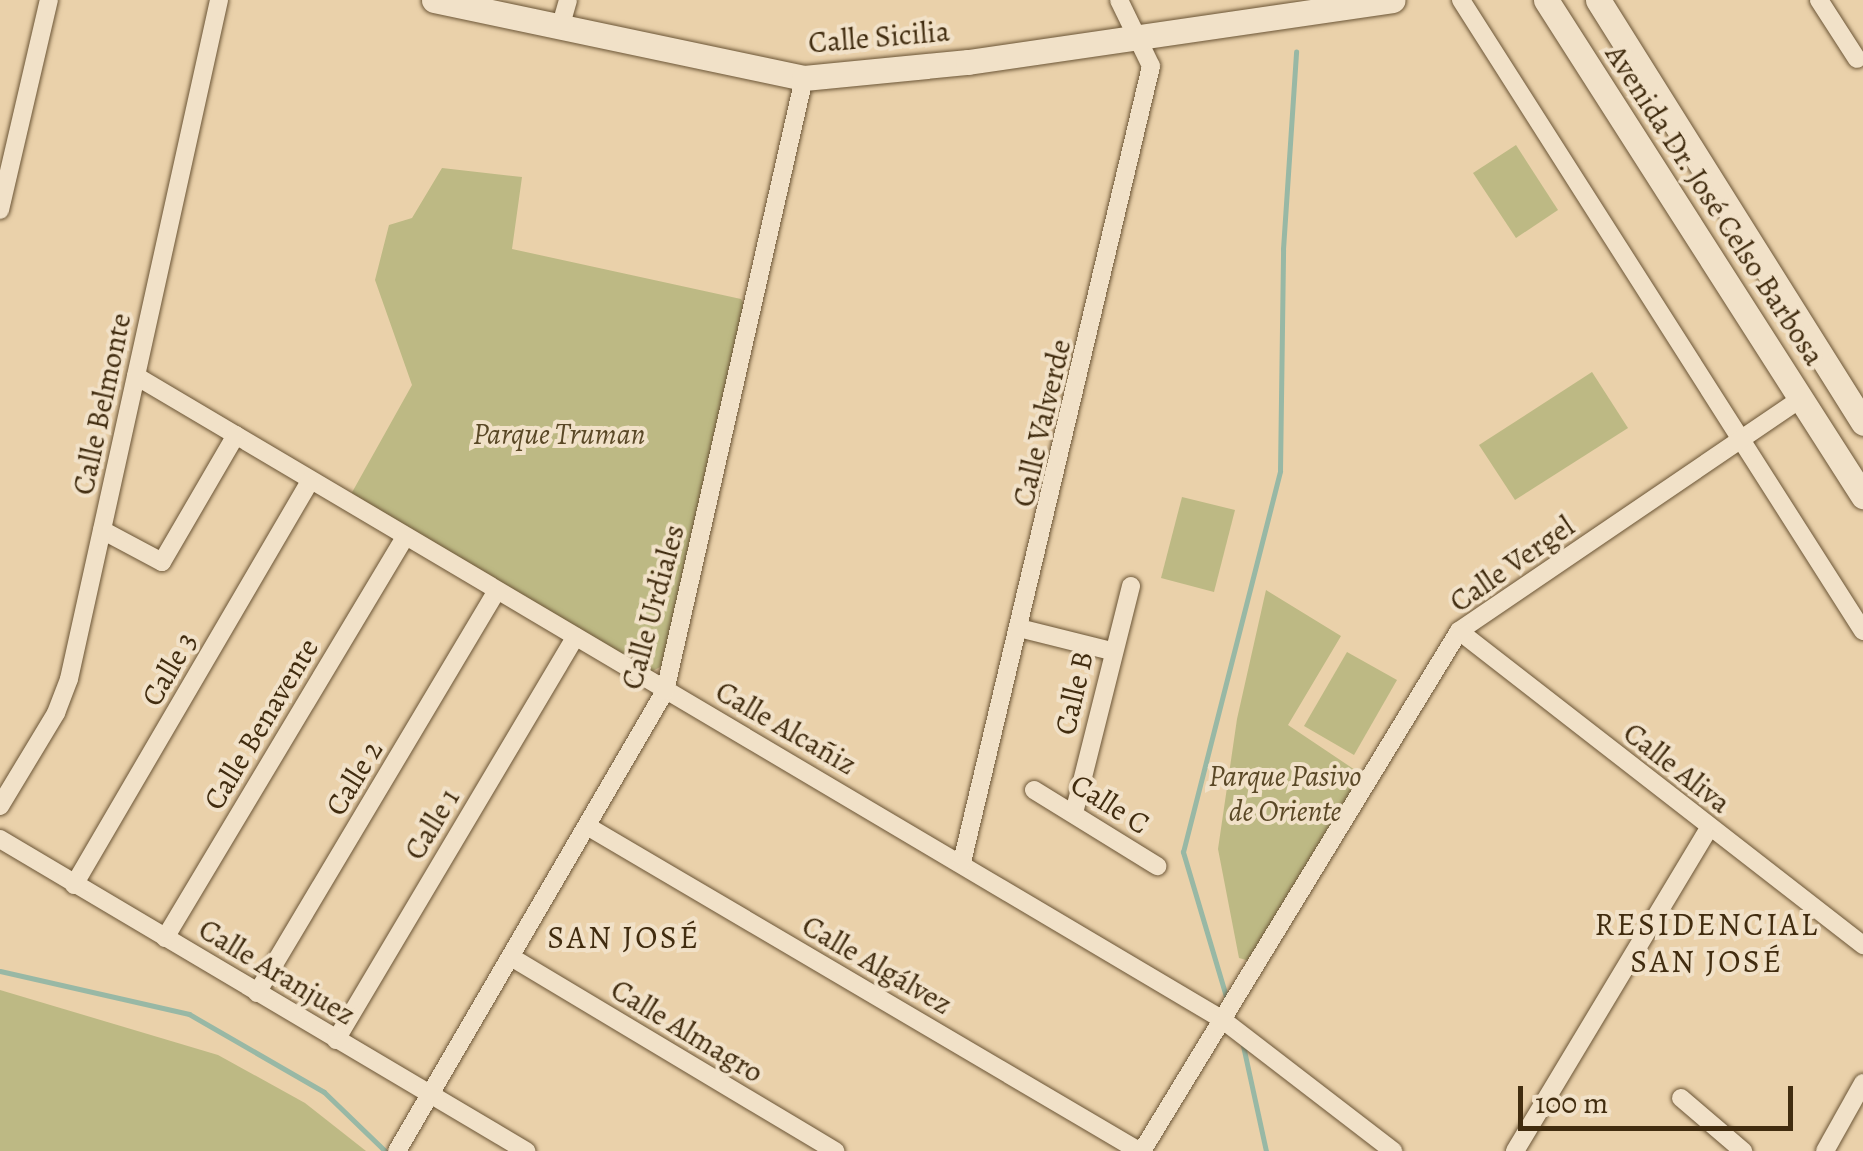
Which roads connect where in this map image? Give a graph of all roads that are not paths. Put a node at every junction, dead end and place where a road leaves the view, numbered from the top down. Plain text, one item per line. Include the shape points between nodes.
1 (48, 0) edge
2 (219, 0) edge
3 (434, 0) edge
4 (568, 0) edge
5 (1120, 0) edge
6 (1393, 0) edge
7 (1461, 0) edge
8 (1546, 0) edge
9 (1598, 0) edge
10 (1819, 0) edge
11 (560, 28) junction
12 (1142, 37) junction
13 (1857, 59) dead end
14 (804, 78) junction
15 (0, 210) edge
16 (136, 376) junction
17 (1800, 399) junction
18 (1863, 423) edge
19 (236, 435) junction
20 (1742, 440) junction
21 (311, 480) junction
22 (1863, 496) edge
23 (102, 530) junction
24 (405, 537) junction
25 (1131, 586) dead end
26 (497, 592) junction
27 (1023, 629) junction
28 (1460, 631) junction
29 (1863, 631) edge
30 (575, 637) junction
31 (1112, 652) junction
32 (665, 691) junction
33 (1034, 790) dead end
34 (0, 806) edge
35 (1074, 813) junction
36 (587, 826) junction
37 (1709, 828) junction
38 (0, 839) edge
39 (962, 862) junction
40 (1158, 866) dead end
41 (74, 885) junction
42 (165, 938) junction
43 (1863, 945) edge
44 (511, 957) junction
45 (258, 993) junction
46 (1223, 1020) junction
47 (336, 1040) junction
48 (1863, 1083) edge
49 (430, 1094) junction
50 (1682, 1098) dead end
51 (1371, 1134) junction
52 (397, 1151) edge
53 (526, 1151) edge
54 (834, 1151) edge
55 (1140, 1151) edge
56 (1358, 1151) edge
57 (1393, 1151) edge
58 (1515, 1151) edge
59 (1743, 1151) edge
60 (1826, 1151) edge

1 - 15 street
2 - 16 street, Calle Belmonte
3 - 11 main road, Calle Sicilia
4 - 11 street
5 - 12 street, Calle Valverde
6 - 12 main road, Calle Sicilia
7 - 20 street
8 - 17 main road, Avenida Dr. José Celso Barbosa
9 - 18 main road, Avenida Dr. José Celso Barbosa
10 - 13 street
11 - 14 main road, Calle Sicilia
12 - 14 main road, Calle Sicilia
12 - 27 street, Calle Valverde via 1151,66
14 - 32 street, Calle Urdiales
16 - 19 street, Calle Alcañiz
16 - 23 street, Calle Belmonte
17 - 20 street, Calle Vergel
17 - 22 main road, Avenida Dr. José Celso Barbosa
19 - 21 street, Calle Alcañiz
19 - 23 street via 162,562
20 - 28 street, Calle Vergel
20 - 29 street
21 - 24 street, Calle Alcañiz
21 - 41 street, Calle 3
23 - 34 street, Calle Belmonte via 62,696
24 - 26 street, Calle Alcañiz
24 - 42 street, Calle Benavente
25 - 31 street, Calle B
26 - 30 street, Calle Alcañiz
26 - 45 street, Calle 2
27 - 31 street
27 - 39 street, Calle Valverde
28 - 37 street, Calle Aliva
28 - 46 street, Calle Vergel
30 - 32 street, Calle Alcañiz
30 - 47 street, Calle 1
31 - 35 street, Calle B
32 - 36 street, Calle Urdiales
32 - 39 street, Calle Alcañiz
33 - 35 street, Calle C
35 - 40 street, Calle C
36 - 44 street, Calle Urdiales
36 - 55 street, Calle Algálvez
37 - 43 street, Calle Aliva
37 - 58 street
38 - 41 street, Calle Aranjuez
39 - 46 street, Calle Alcañiz
41 - 42 street, Calle Aranjuez
42 - 45 street, Calle Aranjuez
44 - 49 street, Calle Urdiales
44 - 54 street, Calle Almagro
45 - 47 street, Calle Aranjuez
46 - 51 street, Calle Alcañiz
46 - 55 street, Calle Vergel
47 - 49 street, Calle Aranjuez
48 - 60 street
49 - 52 street, Calle Urdiales
49 - 53 street, Calle Aranjuez
50 - 59 street
51 - 56 street
51 - 57 street, Calle Alcañiz

